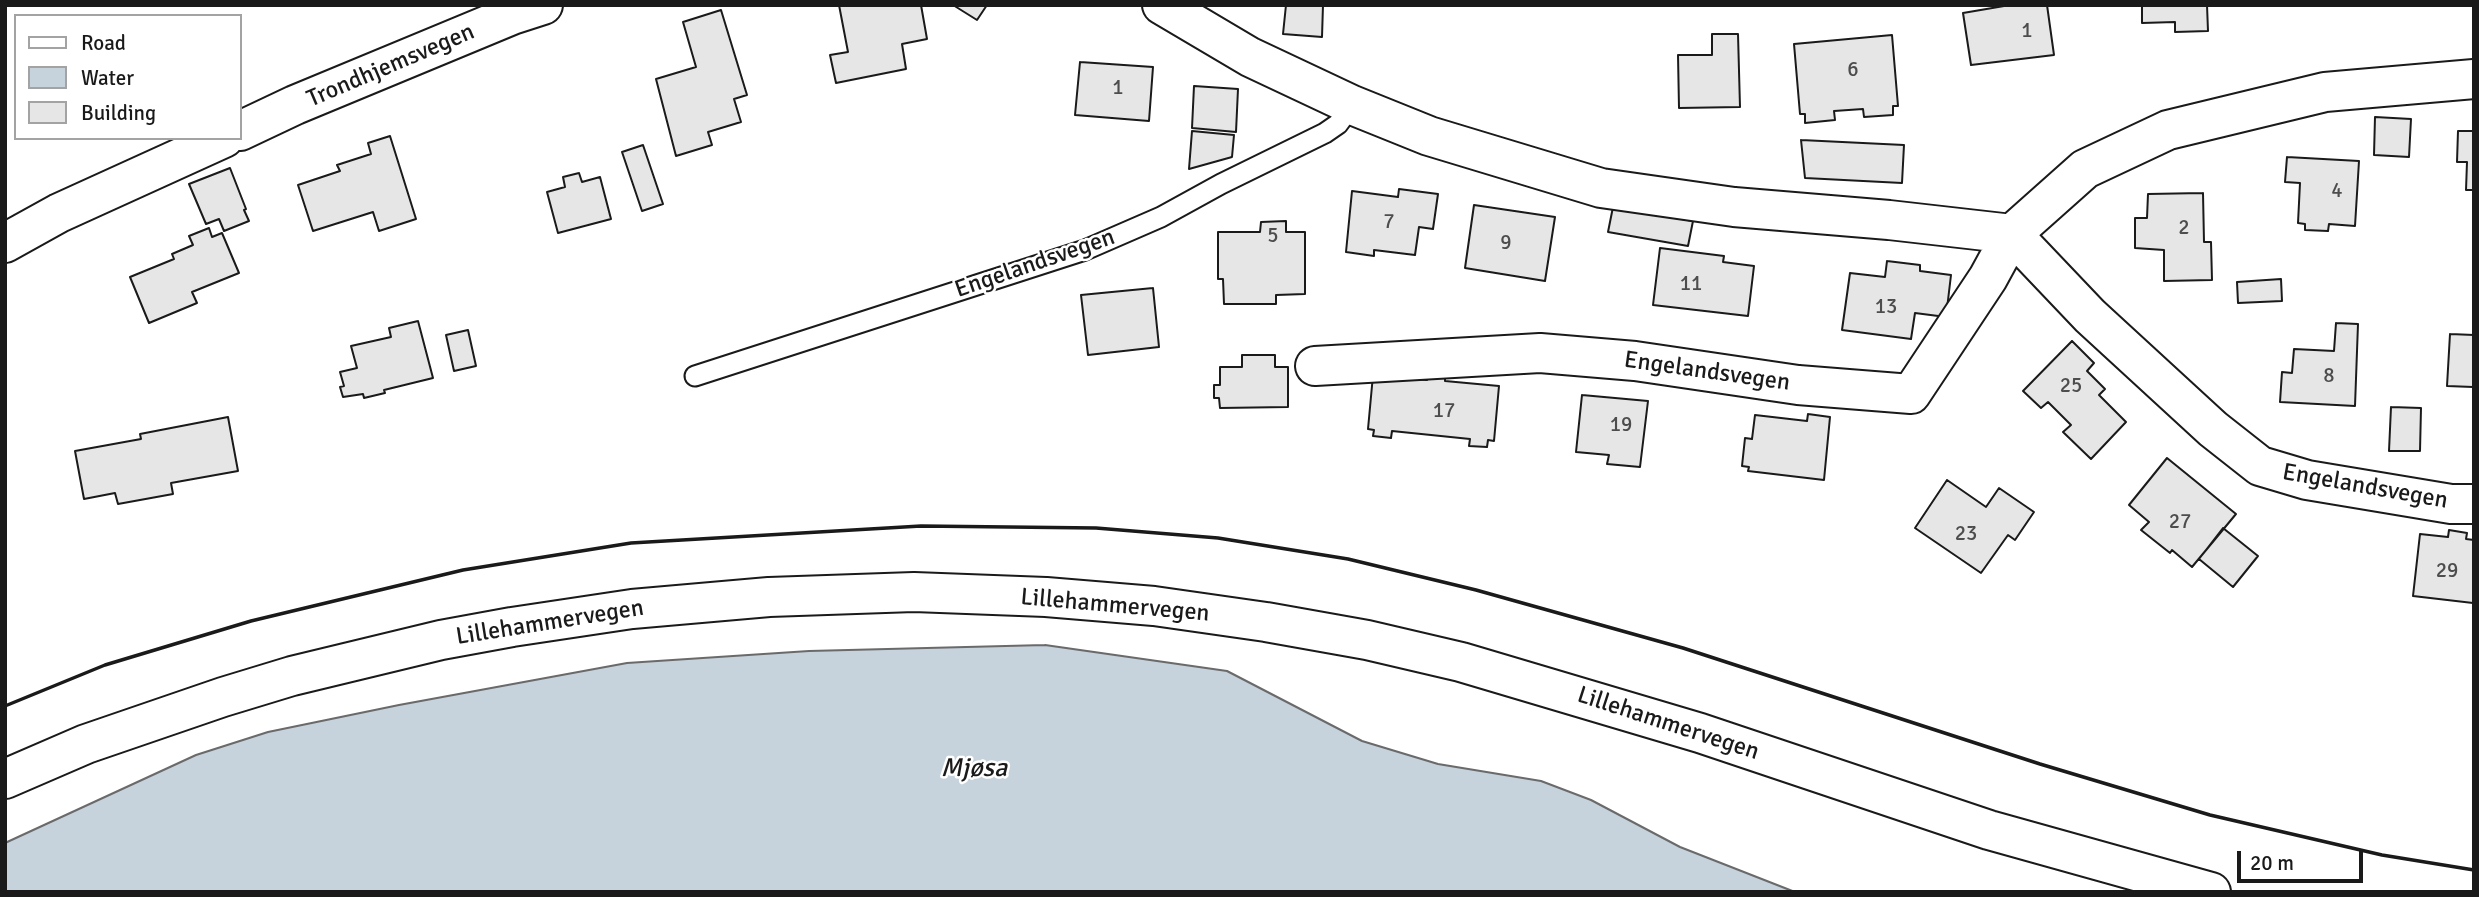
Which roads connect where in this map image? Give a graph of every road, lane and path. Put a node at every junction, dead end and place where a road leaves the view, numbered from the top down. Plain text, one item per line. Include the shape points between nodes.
1 (543, 5) edge
2 (1162, 5) edge
3 (2474, 79) edge
4 (1352, 105) junction
5 (242, 130) edge
6 (220, 140) edge
7 (2012, 234) junction
8 (5, 243) edge
9 (1315, 366) dead end
10 (695, 376) dead end
11 (2474, 504) edge
12 (5, 779) edge
13 (2211, 892) edge

1 - 5 main road, Trondhjemsvegen
2 - 4 main road via 1250,57
3 - 7 main road via 2325,92 2168,130 2085,169
4 - 7 main road via 1429,136 1601,188
4 - 10 lane, Engelandsvegen via 1325,133 1161,217 1085,250
6 - 8 main road via 59,213
7 - 9 main road, Engelandsvegen via 1911,394 1540,353
7 - 11 main road, Engelandsvegen via 2090,316 2260,466 2307,480
12 - 13 main road, Lillehammervegen via 86,744 223,696 441,640 512,627 632,609 769,597 914,592 1046,597 1266,622 1461,662 1700,733 1989,830

